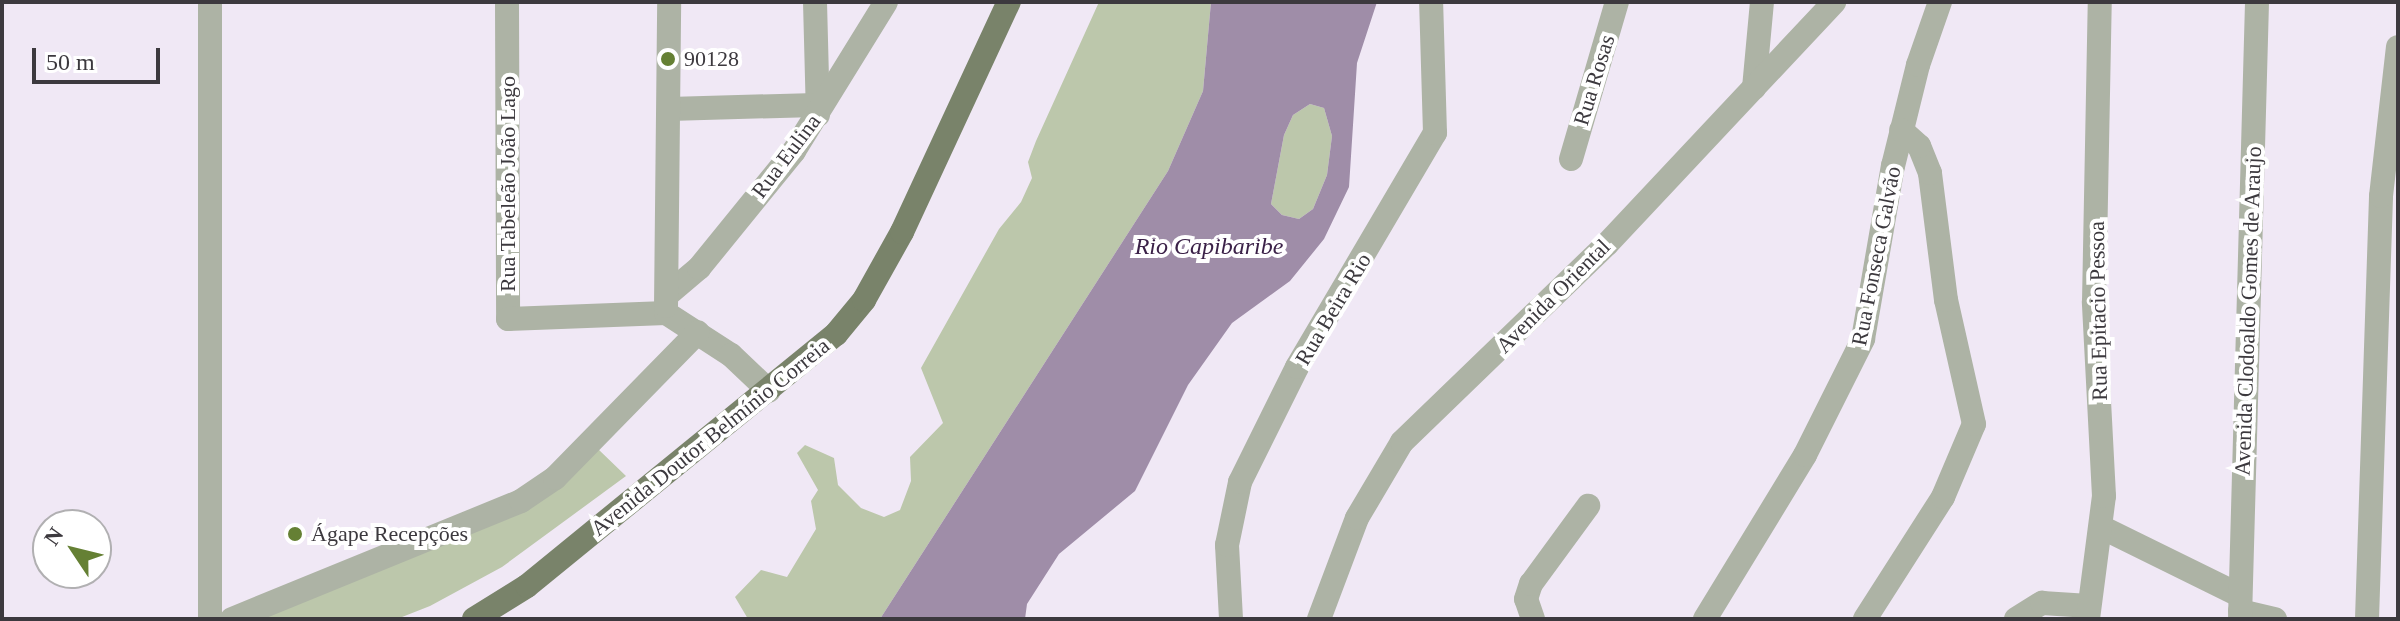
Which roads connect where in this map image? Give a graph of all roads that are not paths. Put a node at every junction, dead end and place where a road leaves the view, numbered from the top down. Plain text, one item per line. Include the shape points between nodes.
1 (210, 2) edge
2 (507, 2) edge
3 (669, 2) edge
4 (815, 2) edge
5 (886, 2) edge
6 (1009, 2) edge
7 (1431, 2) edge
8 (1617, 2) edge
9 (1762, 2) edge
10 (1834, 2) edge
11 (1940, 2) edge
12 (2100, 2) edge
13 (2257, 2) edge
14 (2398, 47) edge
15 (2395, 82) edge
16 (1754, 88) junction
17 (669, 109) junction
18 (817, 110) junction
19 (1901, 130) junction
20 (1571, 159) dead end
21 (666, 304) junction
22 (698, 332) junction
23 (769, 391) junction
24 (1588, 506) dead end
25 (2103, 528) junction
26 (2240, 608) edge
27 (2089, 613) edge
28 (210, 619) edge
29 (232, 619) edge
30 (474, 619) edge
31 (1231, 619) edge
32 (1319, 619) edge
33 (1533, 619) edge
34 (1705, 619) edge
35 (1865, 619) edge
36 (2016, 619) edge
37 (2275, 619) edge
38 (2367, 619) edge

1 - 28 street
2 - 21 street, Rua Tabeleão João Lago via 508,319
3 - 17 street
4 - 18 street
5 - 18 street, Rua Eulina
6 - 23 main road, Avenida Doutor Belmínio Correia via 948,137 864,300 836,334
7 - 31 street, Rua Beira Rio via 1435,133 1297,367 1240,482 1227,545
8 - 20 street, Rua Rosas
9 - 16 street
10 - 16 street, Avenida Oriental
11 - 19 street, Rua Fonseca Galvão
12 - 25 street, Rua Epitacio Pessoa via 2094,302
13 - 26 street, Avenida Clodoaldo Gomes de Araujo
14 - 15 street
15 - 38 street via 2381,196
16 - 32 street, Avenida Oriental via 1607,244 1402,442 1357,518
17 - 18 street
17 - 21 street
18 - 21 street, Rua Eulina
19 - 34 street, Rua Fonseca Galvão via 1863,339 1852,367
19 - 35 street via 1919,146 1930,173 1946,300 1974,424 1943,497
21 - 22 street
22 - 23 street via 737,359
22 - 29 street via 555,478 521,501
23 - 30 main road, Avenida Doutor Belmínio Correia via 527,586
24 - 33 street via 1531,584 1526,599
25 - 26 street
25 - 27 street, Rua Epitacio Pessoa
26 - 37 street
27 - 36 street via 2042,603

